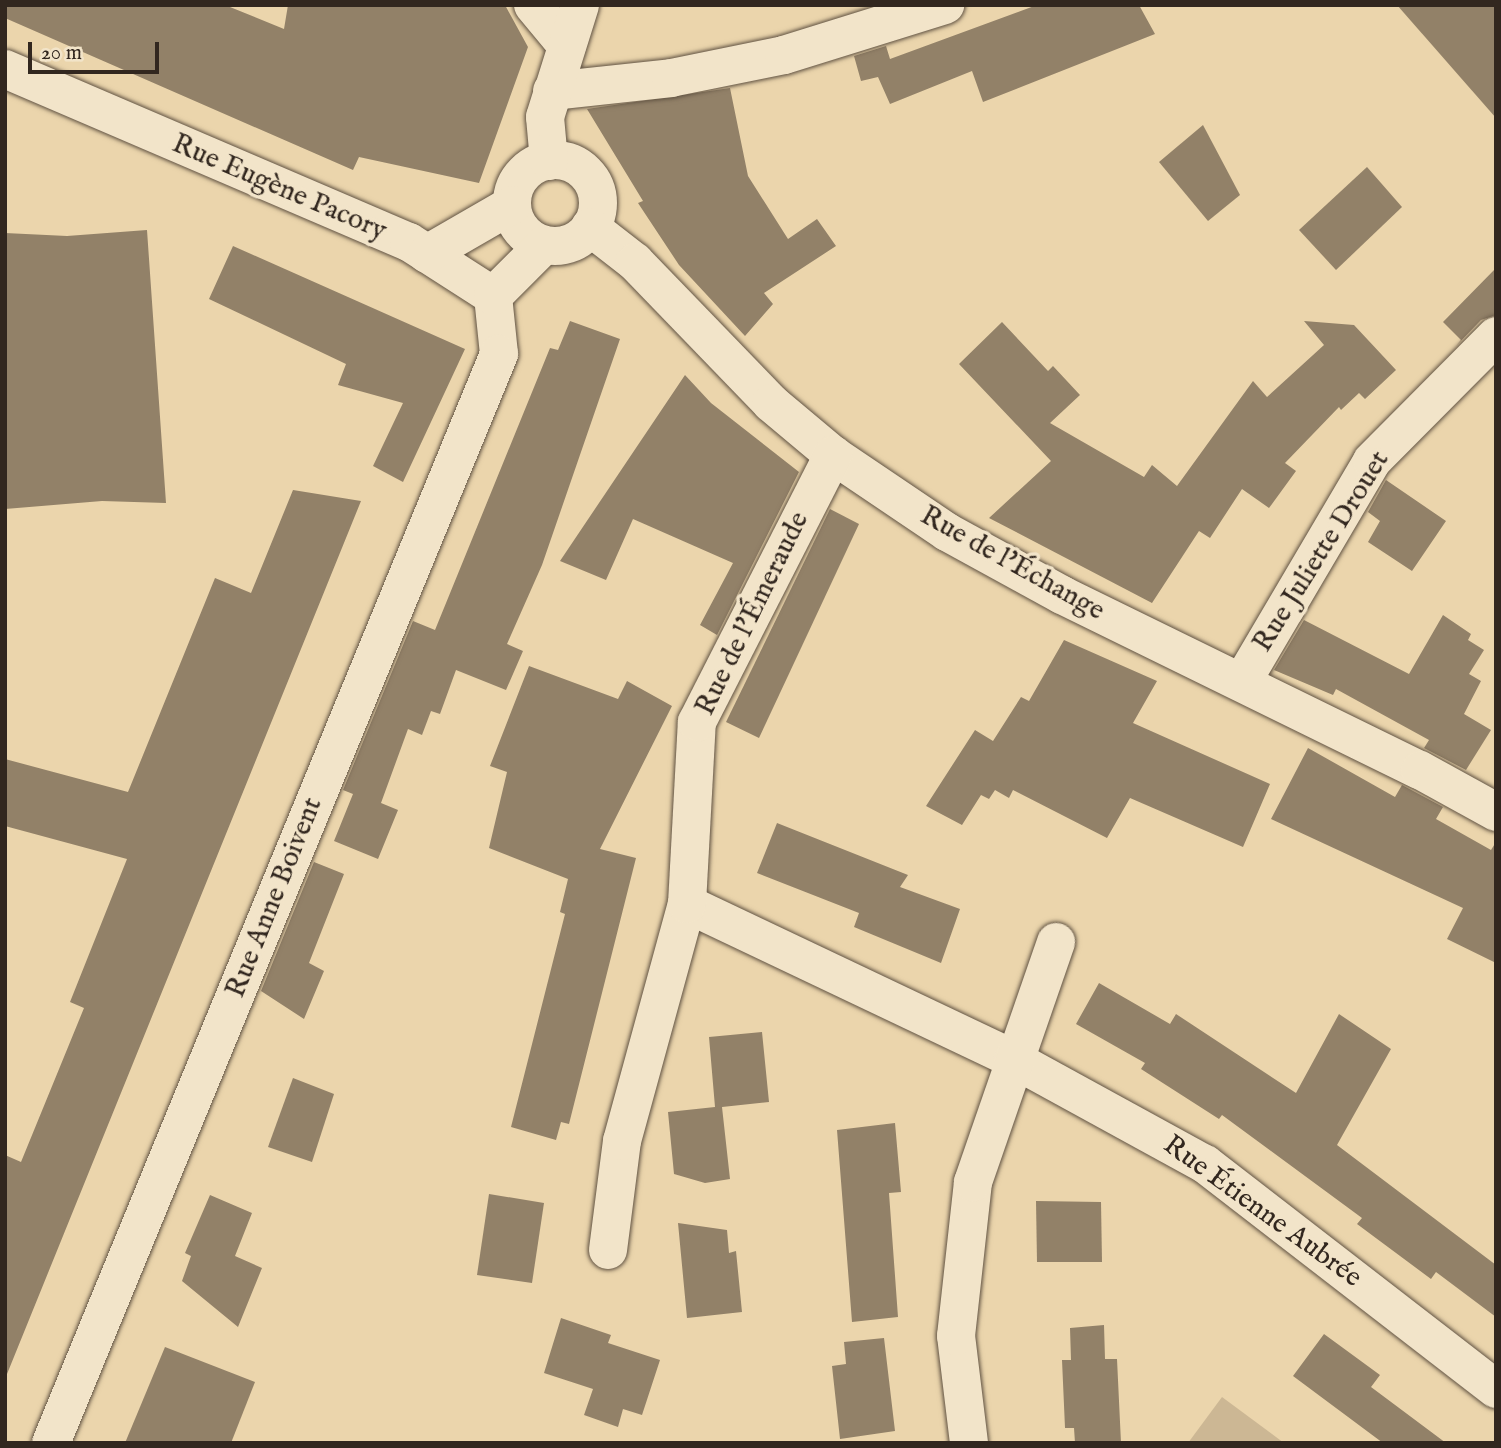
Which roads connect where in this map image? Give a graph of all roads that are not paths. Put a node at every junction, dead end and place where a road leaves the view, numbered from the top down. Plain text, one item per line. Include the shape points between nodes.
1 (533, 5) edge
2 (580, 5) edge
3 (946, 5) edge
4 (567, 46) junction
5 (5, 69) edge
6 (552, 91) junction
7 (549, 161) junction
8 (512, 205) junction
9 (590, 227) junction
10 (544, 245) junction
11 (427, 254) junction
12 (493, 296) junction
13 (1496, 336) edge
14 (832, 455) junction
15 (1242, 682) junction
16 (1496, 812) edge
17 (687, 904) junction
18 (1056, 942) dead end
19 (1013, 1059) junction
20 (608, 1250) dead end
21 (1496, 1389) edge
22 (51, 1443) edge
23 (969, 1443) edge

1 - 4 street
2 - 4 street
3 - 6 street via 784,55 671,78
4 - 6 street
5 - 11 street, Rue Eugène Pacory via 409,242
6 - 7 street via 545,117
7 - 8 street via 526,172
7 - 9 street via 574,165 593,183 597,208
8 - 10 street via 521,230
8 - 11 street
9 - 10 street via 572,243
9 - 14 street, Rue de l'Échange via 635,262 771,403
10 - 12 street
11 - 12 street, Rue Eugène Pacory
12 - 22 street, Rue Anne Boivent via 499,354
13 - 15 street, Rue Juliette Drouet via 1373,461
14 - 15 street, Rue de l'Échange via 947,532 1062,595
14 - 17 street, Rue de l'Émeraude via 698,722
15 - 16 street, Rue de l'Échange
17 - 19 street
17 - 20 street, Rue de l'Émeraude via 622,1141
18 - 19 street
19 - 21 street, Rue Étienne Aubrée via 1205,1164
19 - 23 street via 973,1182 967,1234 956,1336

